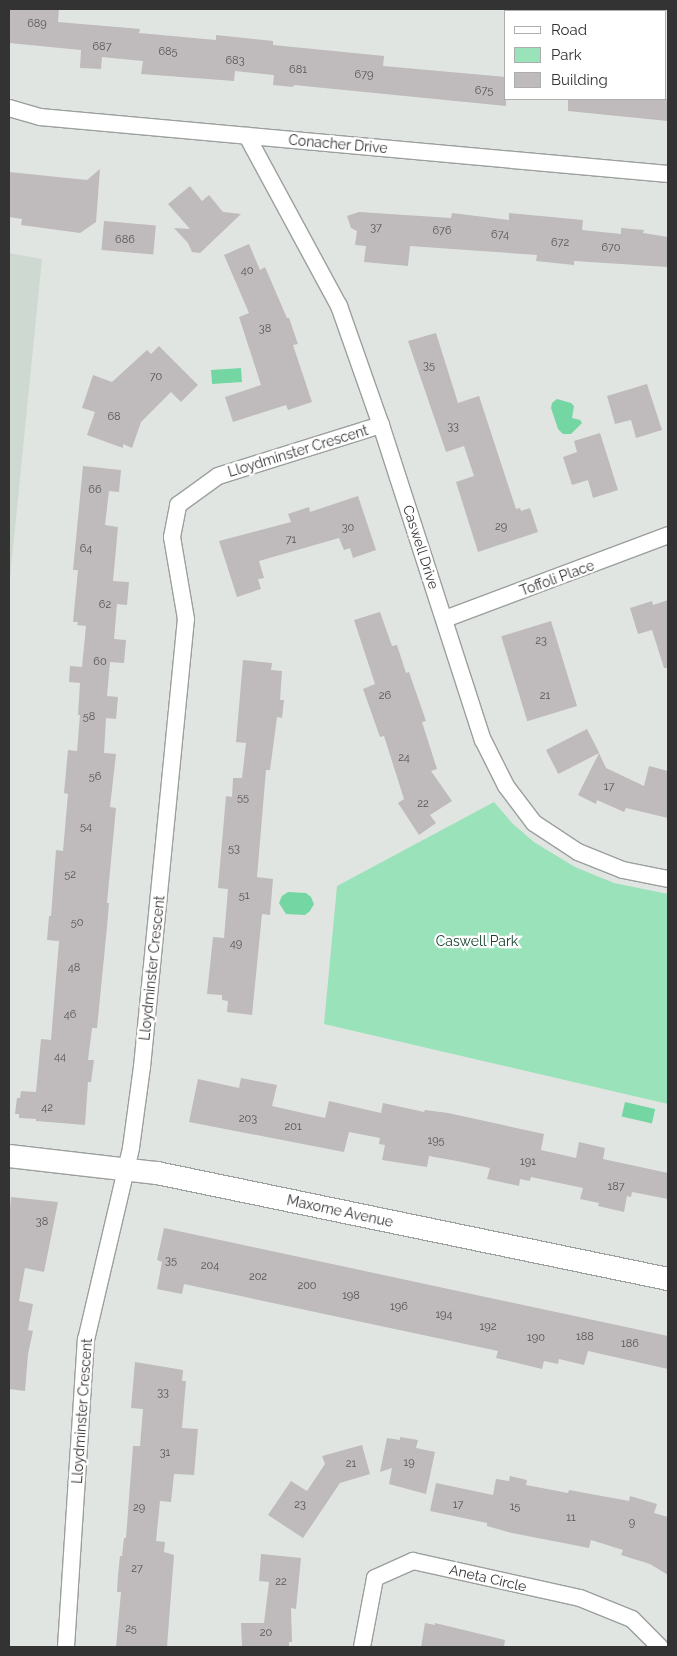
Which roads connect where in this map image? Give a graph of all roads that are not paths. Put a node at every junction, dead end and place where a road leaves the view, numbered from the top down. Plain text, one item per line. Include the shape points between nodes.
1 (9, 108) edge
2 (247, 136) junction
3 (668, 174) edge
4 (381, 425) junction
5 (668, 535) edge
6 (445, 619) junction
7 (668, 879) edge
8 (9, 1156) edge
9 (126, 1168) junction
10 (668, 1279) edge
11 (66, 1647) edge
12 (362, 1647) edge
13 (660, 1647) edge

1 - 2 street, Conacher Drive via 40,117
2 - 3 street, Conacher Drive
2 - 4 street, Caswell Drive via 339,306
4 - 6 street, Caswell Drive
4 - 9 street, Lloydminster Crescent via 218,476 178,505 172,537 186,619 142,1067
5 - 6 street, Toffoli Place
6 - 7 street, Caswell Drive via 483,740 506,786 534,824 578,852 623,870
8 - 9 street, Maxome Avenue
9 - 10 street, Maxome Avenue
9 - 11 street, Lloydminster Crescent via 86,1340
12 - 13 street, Aneta Circle via 376,1578 413,1561 580,1598 632,1619

